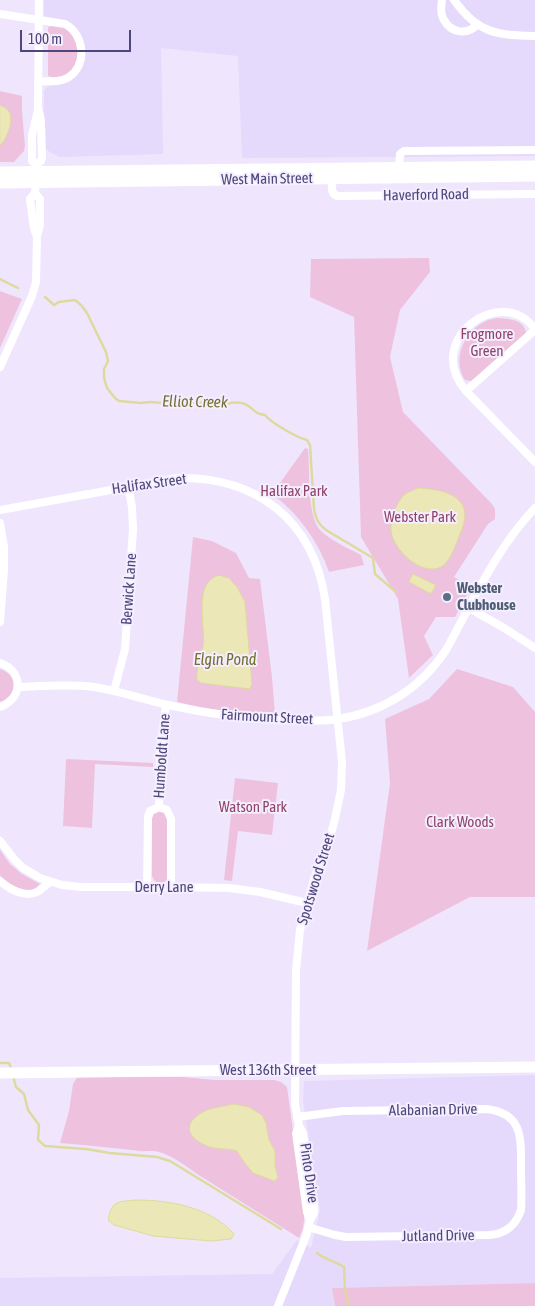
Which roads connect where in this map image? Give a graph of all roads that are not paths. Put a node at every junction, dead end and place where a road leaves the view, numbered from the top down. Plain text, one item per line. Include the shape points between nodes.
1 (38, 0) edge
2 (442, 0) edge
3 (454, 0) edge
4 (0, 14) edge
5 (38, 20) junction
6 (477, 24) junction
7 (535, 36) edge
8 (38, 81) junction
9 (535, 150) edge
10 (535, 166) edge
11 (399, 167) junction
12 (0, 172) edge
13 (535, 176) edge
14 (36, 178) junction
15 (332, 179) junction
16 (0, 183) edge
17 (535, 194) edge
18 (535, 330) edge
19 (0, 367) edge
20 (466, 391) junction
21 (535, 462) edge
22 (128, 486) junction
23 (535, 508) edge
24 (0, 510) edge
25 (0, 523) edge
26 (469, 608) junction
27 (0, 622) edge
28 (535, 648) edge
29 (0, 663) edge
30 (18, 687) junction
31 (114, 691) junction
32 (166, 704) junction
33 (0, 706) edge
34 (338, 719) junction
35 (159, 808) junction
36 (0, 841) edge
37 (0, 881) edge
38 (50, 882) junction
39 (147, 887) junction
40 (171, 887) junction
41 (307, 903) junction
42 (535, 1067) edge
43 (296, 1070) junction
44 (8, 1073) edge
45 (297, 1117) junction
46 (521, 1173) joint
47 (309, 1223) junction
48 (278, 1306) edge

1 - 5 street
2 - 6 street via 442,15 450,27 460,32 473,29
3 - 6 street
4 - 5 street
5 - 8 street
5 - 8 street via 65,24 72,28 81,43 80,63 69,77 58,81
6 - 7 street via 500,34
8 - 14 street via 38,108 32,139
9 - 11 street via 404,151 400,154
10 - 11 street, West Main Street
11 - 14 street, West Main Street
12 - 14 street, West Main Street
13 - 15 street, West Main Street
14 - 15 street, West Main Street
14 - 16 street, West Main Street
14 - 19 street via 30,199 37,236 37,276 34,291
15 - 17 street, Haverford Road via 332,193 338,196
18 - 20 street
18 - 20 street via 519,316 501,313 482,316 467,326 457,342 453,360 458,382
20 - 21 street
22 - 24 street, Halifax Street
22 - 31 street, Berwick Lane via 133,528 125,649
22 - 34 street, Halifax Street via 177,478 221,481 255,494 295,527 313,555 323,583
23 - 26 street, Fairmount Street via 498,554
25 - 27 street via 4,570
26 - 28 street
26 - 34 street, Fairmount Street via 438,663 414,686 375,709
29 - 30 street via 15,674
30 - 31 street, Fairmount Street via 62,685
30 - 33 street via 11,701
31 - 32 street, Fairmount Street
32 - 34 street, Fairmount Street via 239,718
32 - 35 street, Humboldt Lane via 160,750
34 - 41 street, Spotswood Street via 341,790 331,834
35 - 39 street, Humboldt Lane via 150,811 148,817
35 - 40 street, Humboldt Lane via 167,810 171,819
36 - 38 street, Derry Lane via 23,868
37 - 38 street via 9,888 27,893 37,892
38 - 39 street, Derry Lane via 81,887
39 - 40 street, Derry Lane
40 - 41 street, Derry Lane via 243,889
41 - 43 street, Spotswood Street via 300,930 296,970
42 - 43 street, West 136th Street
43 - 44 street, West 136th Street
43 - 45 street, Pinto Drive
45 - 46 street, Alabanian Drive via 342,1111 486,1109 501,1112 511,1119 520,1134
45 - 47 street, Pinto Drive via 303,1133 314,1205
46 - 47 street, Jutland Drive via 519,1216 507,1230 496,1234 346,1237
47 - 48 street, Pinto Drive

